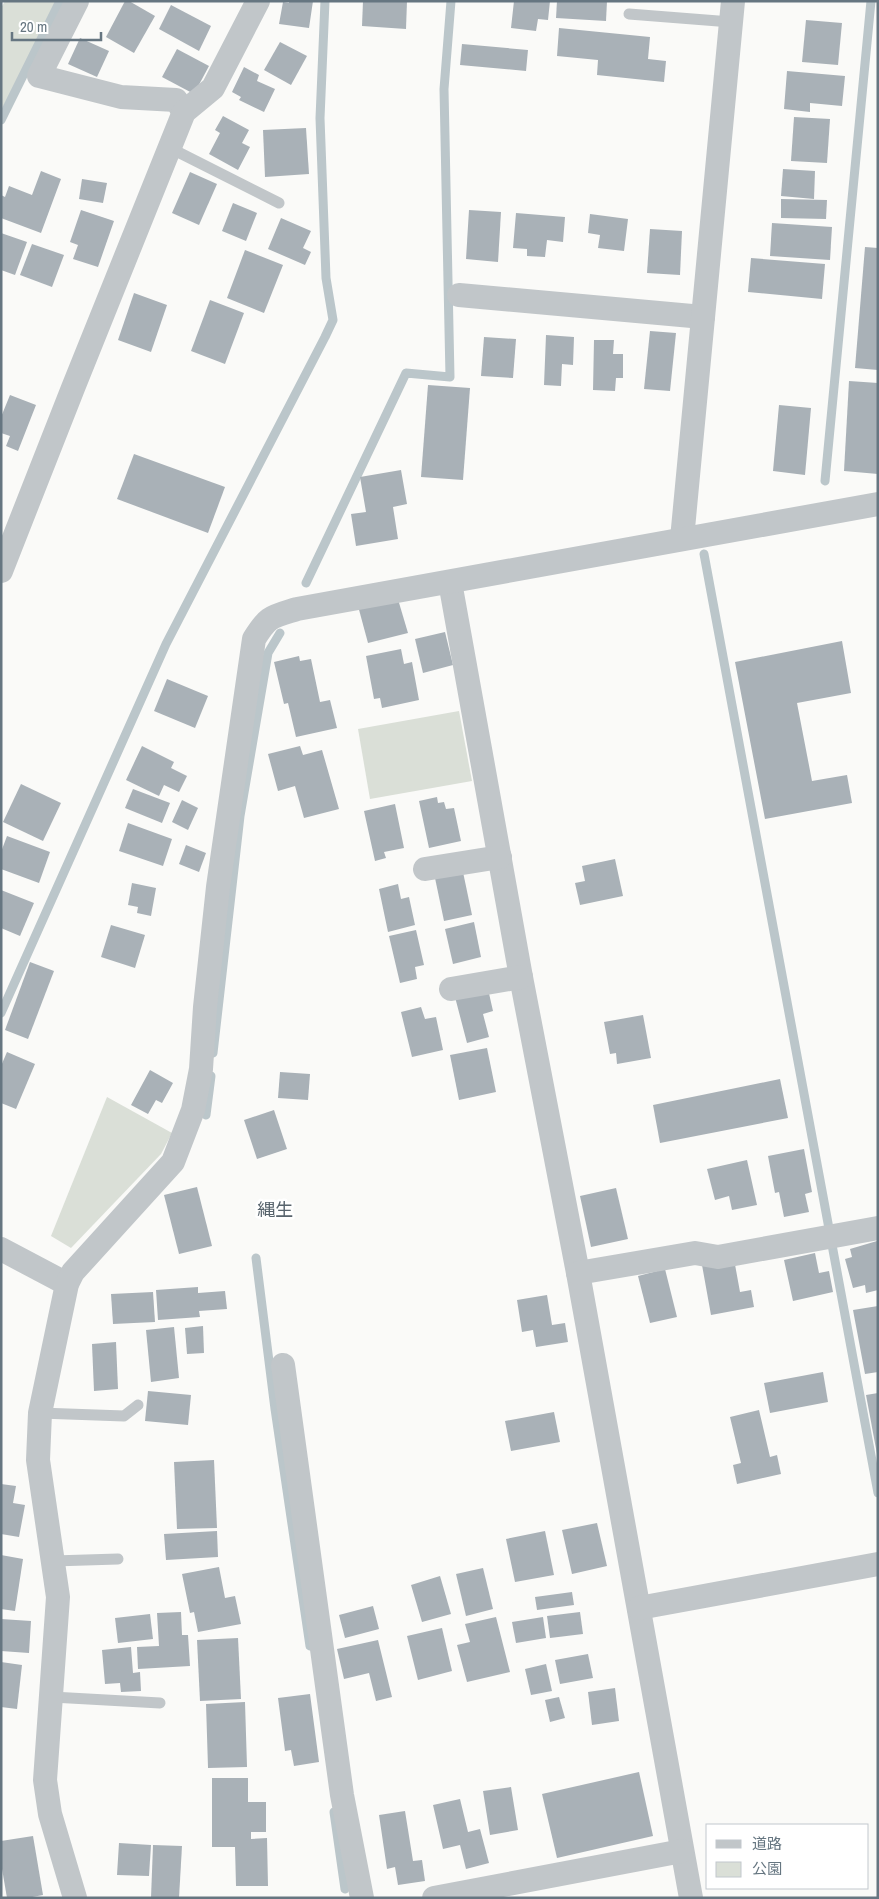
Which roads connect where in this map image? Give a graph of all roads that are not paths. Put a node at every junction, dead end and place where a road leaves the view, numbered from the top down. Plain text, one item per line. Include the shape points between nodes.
1 (77, 1) edge
2 (258, 1) edge
3 (732, 12) edge
4 (629, 14) dead end
5 (184, 112) junction
6 (170, 148) junction
7 (279, 202) dead end
8 (460, 295) dead end
9 (703, 317) junction
10 (878, 504) edge
11 (682, 539) junction
12 (1, 570) edge
13 (450, 582) junction
14 (500, 857) junction
15 (425, 869) dead end
16 (521, 976) junction
17 (451, 989) dead end
18 (878, 1228) edge
19 (1, 1249) edge
20 (578, 1273) junction
21 (68, 1284) junction
22 (283, 1365) dead end
23 (138, 1405) dead end
24 (40, 1413) junction
25 (118, 1559) dead end
26 (53, 1561) junction
27 (878, 1564) edge
28 (639, 1608) junction
29 (52, 1697) junction
30 (160, 1703) dead end
31 (682, 1851) junction
32 (75, 1898) edge
33 (362, 1898) edge
34 (434, 1898) edge
35 (691, 1898) edge

1 - 5 street via 40,76 120,97 176,100
2 - 5 street via 213,88
3 - 4 lane
3 - 9 street
5 - 6 street
6 - 7 lane
6 - 12 street
8 - 9 street
9 - 11 street
10 - 11 street
11 - 13 street
13 - 14 street
13 - 21 street via 276,615 264,622 254,639 218,887 201,1069 193,1110 173,1162 73,1272
14 - 15 street
14 - 16 street
16 - 17 street
16 - 20 street
18 - 20 street via 718,1257 695,1253
19 - 21 street
20 - 28 street
21 - 24 street
22 - 33 street via 342,1795
23 - 24 lane via 124,1416
24 - 26 street via 38,1460
25 - 26 lane
26 - 29 street via 58,1597
27 - 28 street
28 - 31 street
29 - 30 lane
29 - 32 street via 45,1780 50,1814
31 - 34 street
31 - 35 street

